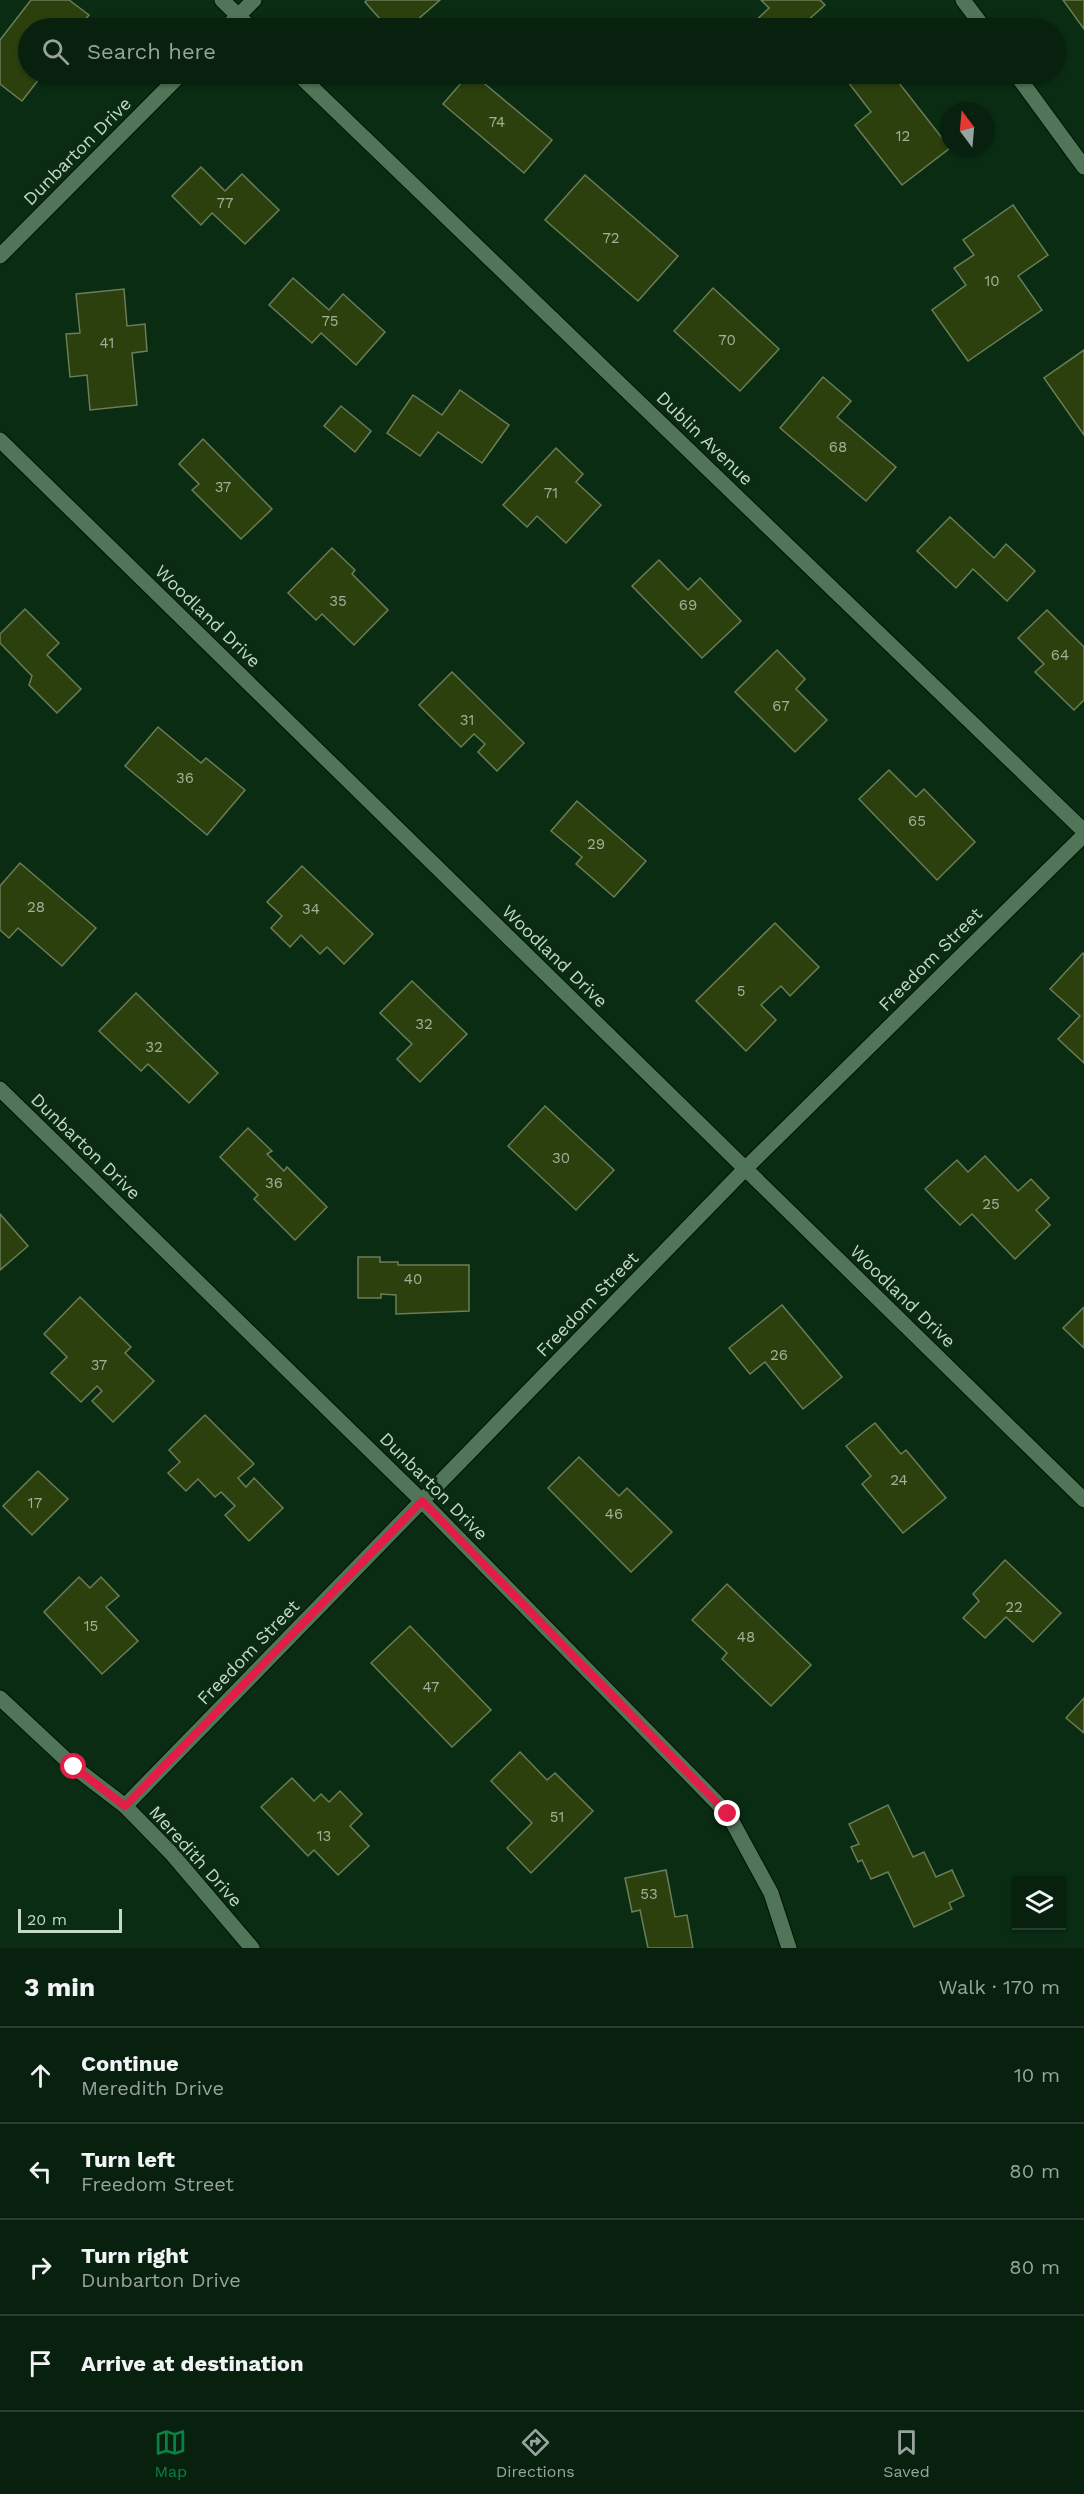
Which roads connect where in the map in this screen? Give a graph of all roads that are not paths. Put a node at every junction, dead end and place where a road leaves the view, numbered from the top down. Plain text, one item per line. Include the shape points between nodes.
1 (222, 0) edge
2 (254, 0) edge
3 (963, 0) edge
4 (238, 16) junction
5 (240, 18) edge
6 (976, 18) edge
7 (171, 84) edge
8 (308, 84) edge
9 (1023, 84) edge
10 (1084, 167) edge
11 (0, 256) edge
12 (0, 440) edge
13 (1084, 833) edge
14 (0, 1089) edge
15 (745, 1170) junction
16 (1084, 1500) edge
17 (422, 1501) junction
18 (0, 1698) edge
19 (125, 1806) junction
20 (252, 1948) edge
21 (789, 1948) edge

1 - 4 street
2 - 4 street
3 - 6 street
4 - 5 street
7 - 11 street, Dunbarton Drive
8 - 13 street, Dublin Avenue
9 - 10 street
12 - 15 street, Woodland Drive
13 - 15 street, Freedom Street
14 - 17 street, Dunbarton Drive
15 - 16 street, Woodland Drive
15 - 17 street, Freedom Street
17 - 19 street, Freedom Street
17 - 21 street, Dunbarton Drive via 728,1814 771,1893
18 - 19 street, Meredith Drive via 74,1767
19 - 20 street, Meredith Drive

